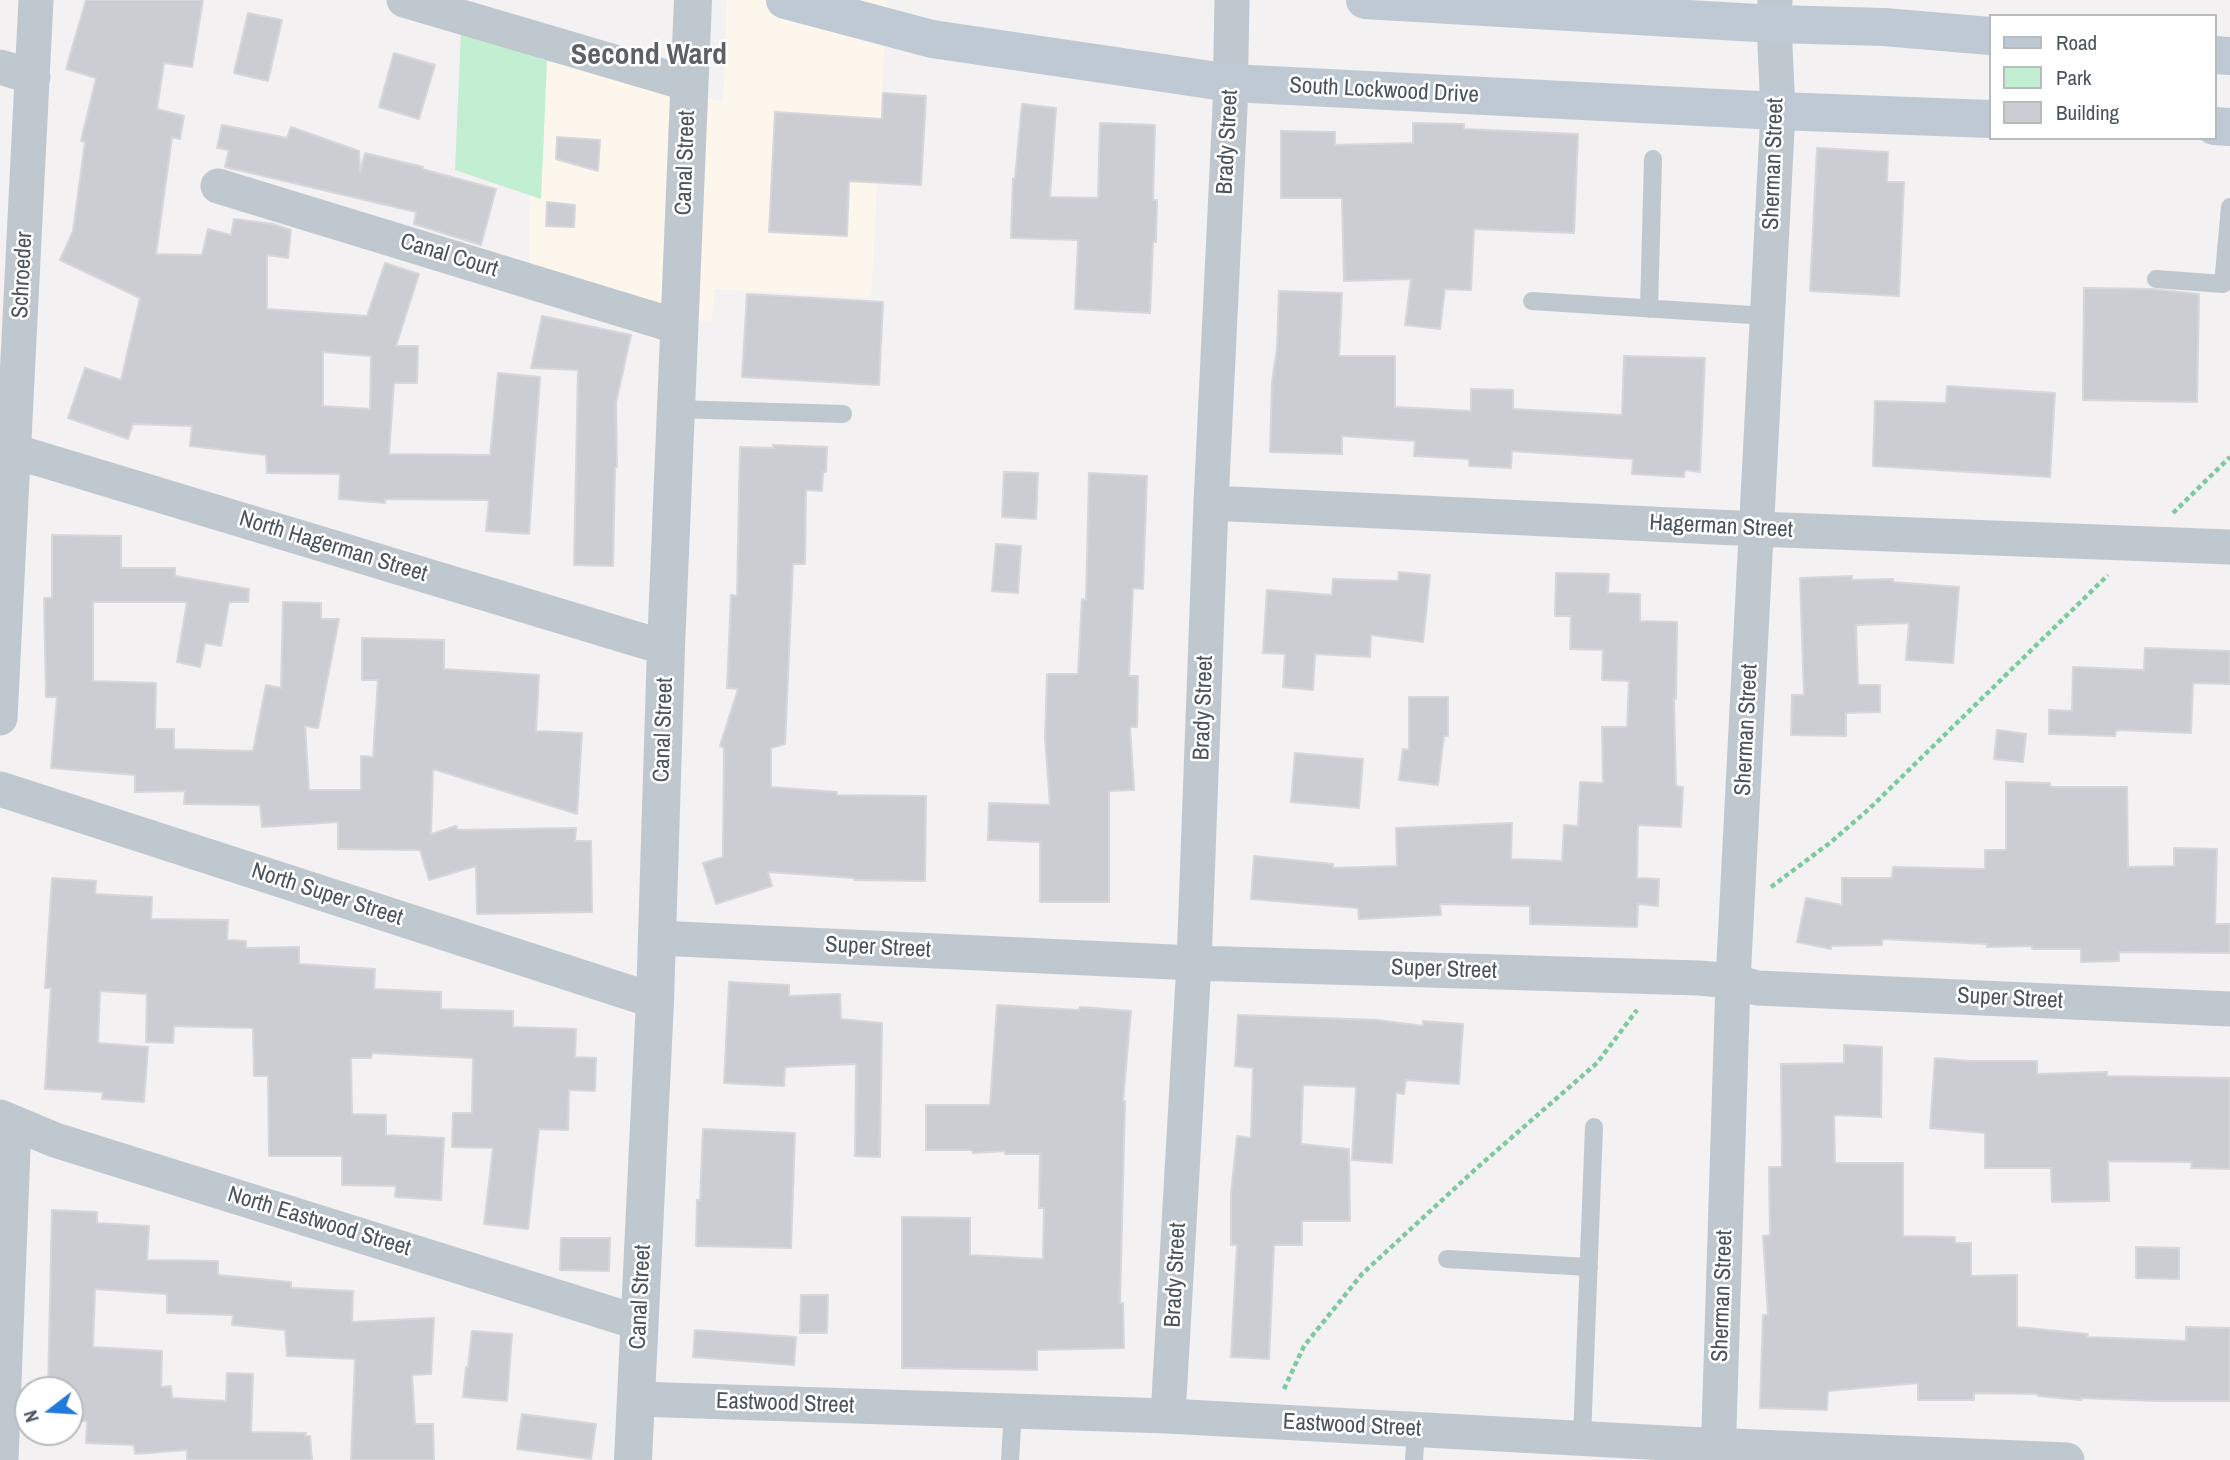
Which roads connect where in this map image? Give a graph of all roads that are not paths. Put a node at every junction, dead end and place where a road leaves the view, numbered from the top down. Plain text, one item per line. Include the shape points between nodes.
1 (36, 0) edge
2 (404, 0) edge
3 (693, 0) edge
4 (785, 0) edge
5 (1232, 0) edge
6 (1365, 0) edge
7 (1774, 12) edge
8 (1988, 36) edge
9 (0, 66) edge
10 (33, 77) junction
11 (1231, 83) junction
12 (689, 84) junction
13 (1778, 111) junction
14 (1988, 119) edge
15 (1653, 159) dead end
16 (218, 186) dead end
17 (2230, 207) edge
18 (2157, 279) dead end
19 (1532, 301) dead end
20 (1649, 309) junction
21 (1767, 316) junction
22 (679, 327) junction
23 (676, 409) junction
24 (844, 414) dead end
25 (7, 449) edge
26 (1212, 503) junction
27 (1757, 528) junction
28 (2230, 547) edge
29 (666, 648) junction
30 (0, 718) edge
31 (0, 789) edge
32 (657, 938) junction
33 (1194, 963) junction
34 (1732, 981) junction
35 (655, 1001) junction
36 (2230, 1009) edge
37 (0, 1117) edge
38 (0, 1125) edge
39 (1594, 1127) dead end
40 (1447, 1259) dead end
41 (1589, 1266) junction
42 (640, 1322) junction
43 (636, 1399) junction
44 (1013, 1411) junction
45 (1168, 1416) junction
46 (1582, 1438) junction
47 (1415, 1444) edge
48 (1718, 1453) edge
49 (9, 1458) edge
50 (633, 1460) edge
51 (1010, 1460) edge
52 (2067, 1460) edge

1 - 10 street, Schroeder
2 - 12 street
3 - 12 street, Canal Street
4 - 11 main road, South Lockwood Drive via 932,39
5 - 11 street, Brady Street
6 - 7 main road
7 - 8 main road
7 - 13 street, Sherman Street
9 - 10 street
10 - 25 street, Schroeder
11 - 13 main road, South Lockwood Drive
11 - 26 street, Brady Street
12 - 22 street, Canal Street
13 - 14 main road, South Lockwood Drive
13 - 21 street, Sherman Street
15 - 20 lane
16 - 22 street, Canal Court
17 - 18 lane via 2223,285
19 - 20 lane
20 - 21 lane
21 - 27 street, Sherman Street
22 - 23 street, Canal Street
23 - 24 lane
23 - 29 street, Canal Street
25 - 29 street, North Hagerman Street
25 - 30 street, Schroeder
26 - 27 street, Hagerman Street
26 - 33 street, Brady Street
27 - 28 street, Hagerman Street
27 - 34 street, Sherman Street
29 - 32 street, Canal Street
31 - 35 street, North Super Street
32 - 33 street, Super Street
32 - 35 street, Canal Street
33 - 34 street, Super Street
33 - 45 street, Brady Street
34 - 36 street, Super Street via 1757,988
34 - 48 street, Sherman Street
35 - 42 street, Canal Street
37 - 42 street, North Eastwood Street via 55,1140
38 - 49 street via 13,1149
39 - 41 lane
40 - 41 lane
41 - 46 lane
42 - 43 street, Canal Street
43 - 44 street, Eastwood Street
43 - 50 street, Canal Street
44 - 45 street, Eastwood Street
44 - 51 lane
45 - 47 street, Eastwood Street via 1272,1422
46 - 47 street, Eastwood Street
46 - 48 street, Eastwood Street
48 - 52 street, Eastwood Street

